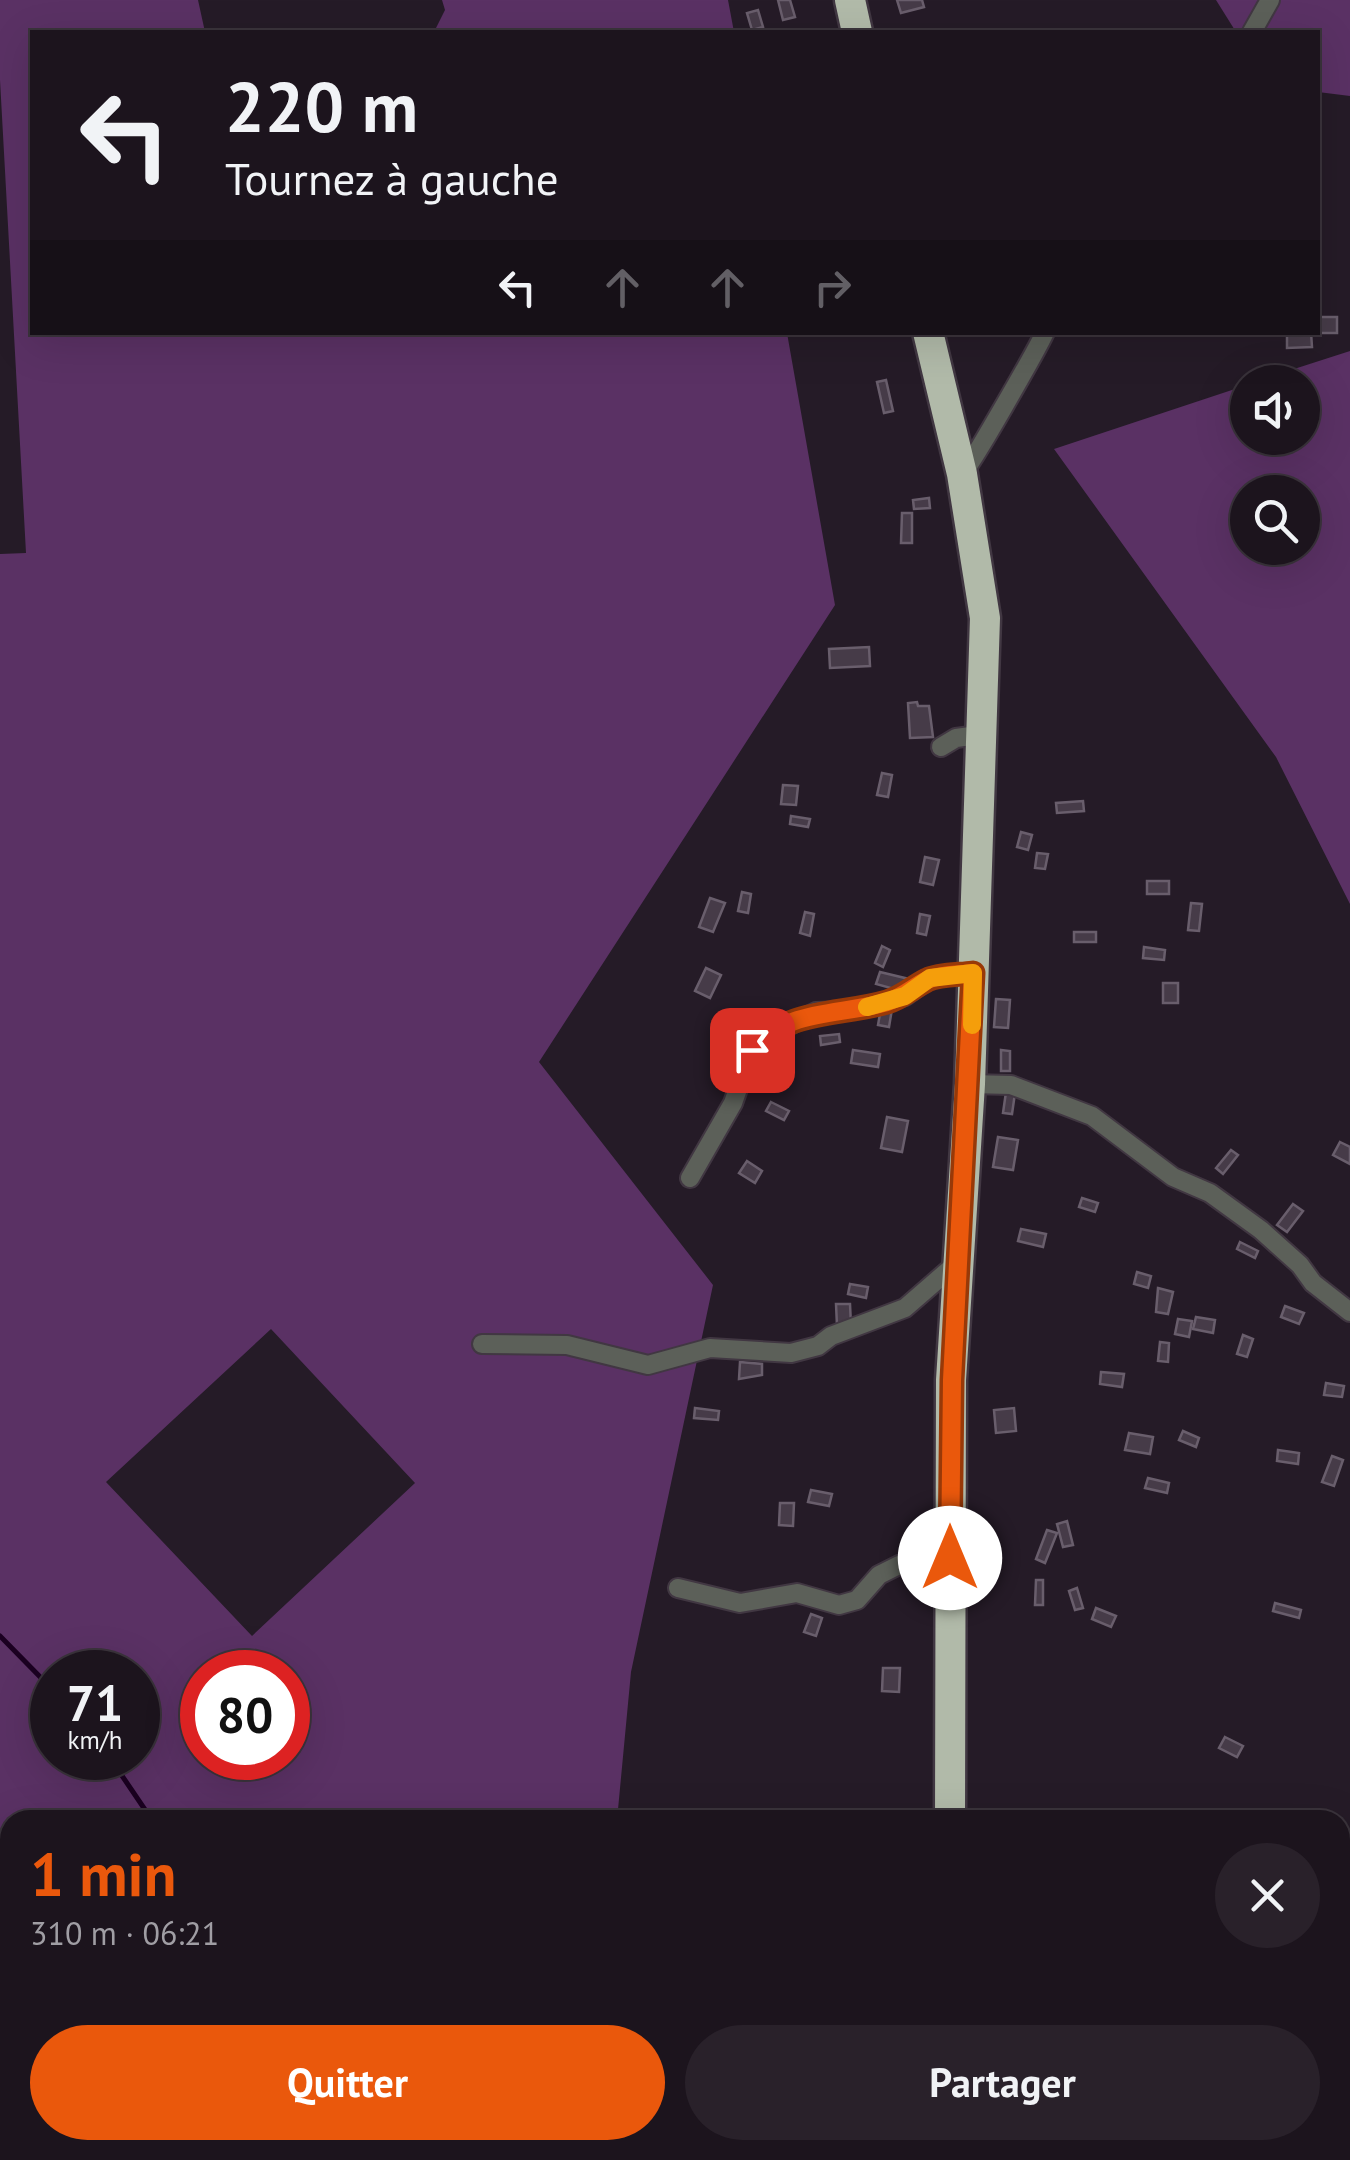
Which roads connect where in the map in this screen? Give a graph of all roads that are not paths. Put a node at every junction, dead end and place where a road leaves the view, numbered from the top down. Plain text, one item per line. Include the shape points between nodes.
1 (850, 0) edge
2 (1270, 0) edge
3 (857, 30) edge
4 (1253, 30) edge
5 (929, 335) edge
6 (1044, 335) edge
7 (962, 474) junction
8 (978, 736) junction
9 (941, 747) dead end
10 (973, 973) junction
11 (970, 1084) junction
12 (690, 1178) dead end
13 (958, 1262) junction
14 (1350, 1312) edge
15 (482, 1344) dead end
16 (950, 1558) junction
17 (678, 1588) dead end
18 (950, 1810) edge

1 - 3 highway
2 - 4 street
5 - 7 highway
6 - 7 street
7 - 8 highway via 985,618
8 - 9 street
8 - 10 highway
10 - 11 highway
10 - 12 street via 930,978 884,1003 816,1012 760,1040
11 - 13 highway
11 - 14 street via 1010,1085 1092,1116 1173,1177 1261,1230
13 - 15 street via 905,1308 792,1353 710,1348 648,1365 567,1345
13 - 16 highway
16 - 17 street via 899,1566 857,1600 839,1605 797,1593 740,1603
16 - 18 highway

